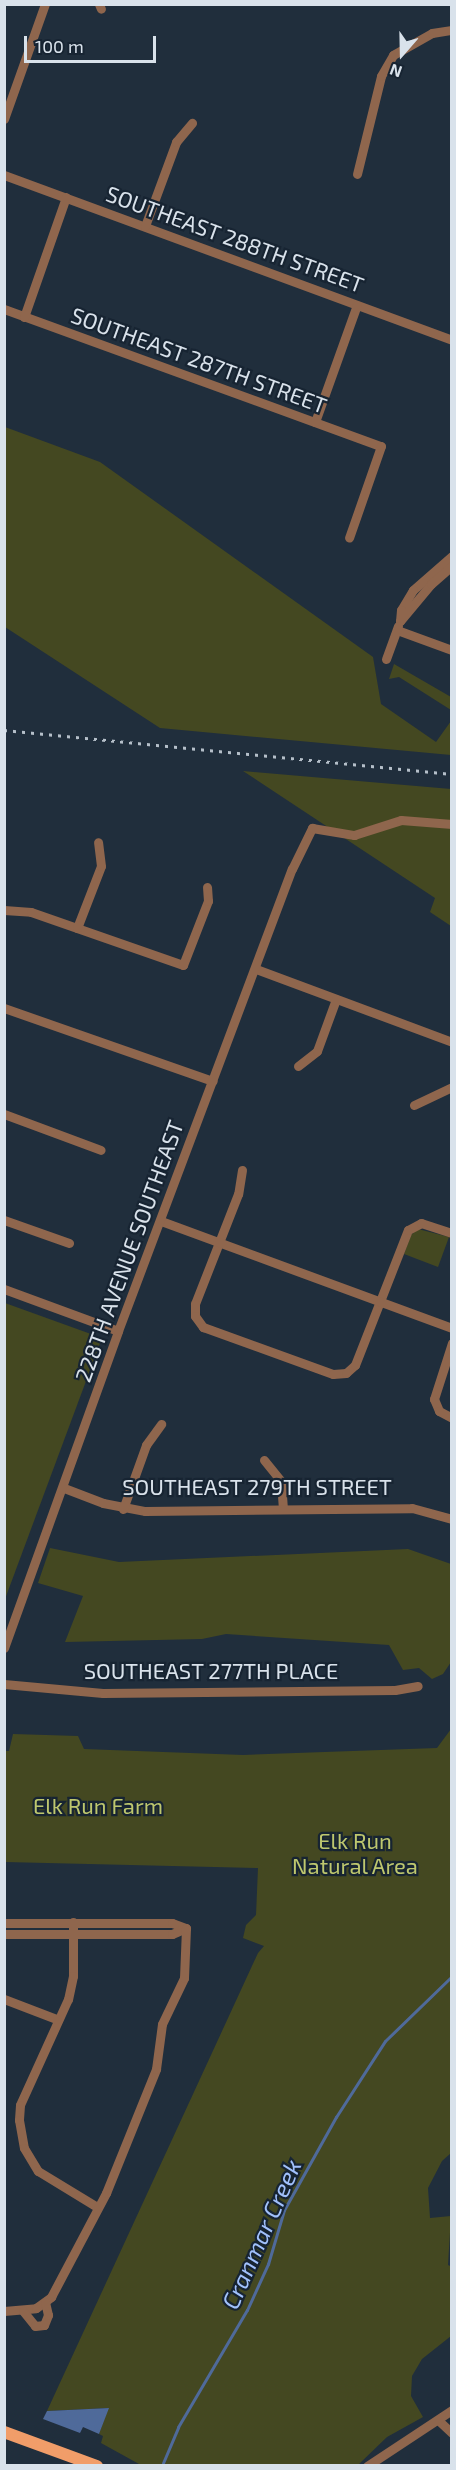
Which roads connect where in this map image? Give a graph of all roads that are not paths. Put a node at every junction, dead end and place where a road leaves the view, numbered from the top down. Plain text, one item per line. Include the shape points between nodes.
1 (45, 4) edge
2 (452, 30) edge
3 (4, 118) edge
4 (192, 123) dead end
5 (357, 174) dead end
6 (4, 176) edge
7 (66, 197) junction
8 (145, 226) junction
9 (357, 305) junction
10 (4, 309) edge
11 (24, 317) junction
12 (452, 340) edge
13 (315, 422) junction
14 (349, 538) dead end
15 (452, 556) edge
16 (452, 566) edge
17 (399, 626) junction
18 (452, 650) edge
19 (386, 659) dead end
20 (452, 824) edge
21 (98, 842) dead end
22 (207, 887) dead end
23 (4, 910) edge
24 (77, 928) junction
25 (256, 969) junction
26 (336, 999) junction
27 (4, 1008) edge
28 (452, 1042) edge
29 (298, 1066) dead end
30 (213, 1081) junction
31 (452, 1088) edge
32 (414, 1105) dead end
33 (4, 1114) edge
34 (101, 1150) dead end
35 (242, 1170) dead end
36 (4, 1220) edge
37 (160, 1221) junction
38 (452, 1233) edge
39 (217, 1242) junction
40 (69, 1243) dead end
41 (4, 1289) edge
42 (379, 1301) junction
43 (452, 1328) edge
44 (118, 1331) junction
45 (452, 1343) edge
46 (452, 1418) edge
47 (162, 1424) dead end
48 (264, 1460) dead end
49 (64, 1488) junction
50 (283, 1507) junction
51 (123, 1509) junction
52 (452, 1519) edge
53 (4, 1648) edge
54 (4, 1684) edge
55 (418, 1686) dead end
56 (73, 1922) junction
57 (4, 1923) edge
58 (186, 1928) junction
59 (4, 1934) edge
60 (73, 1934) junction
61 (4, 1999) edge
62 (56, 2019) junction
63 (97, 2207) junction
64 (45, 2302) junction
65 (4, 2311) edge
66 (23, 2312) junction
67 (452, 2410) edge
68 (438, 2420) junction
69 (4, 2432) edge
70 (452, 2433) edge
71 (97, 2466) edge
72 (367, 2466) edge

1 - 3 street
2 - 5 street via 432,33 393,55 381,76
4 - 8 street via 176,142
6 - 7 street, SOUTHEAST 288TH STREET
7 - 8 street, SOUTHEAST 288TH STREET
7 - 11 street
8 - 9 street, SOUTHEAST 288TH STREET
9 - 12 street, SOUTHEAST 288TH STREET
9 - 13 street
10 - 11 street, SOUTHEAST 287TH STREET
11 - 13 street, SOUTHEAST 287TH STREET
13 - 14 street, SOUTHEAST 287TH STREET via 381,446
15 - 17 street via 413,590 401,610
16 - 17 street via 431,584
17 - 18 street
17 - 19 street
20 - 25 street, 228TH AVENUE SOUTHEAST via 401,820 354,835 312,828 292,869
21 - 24 street via 101,866
22 - 24 street via 208,901 183,965
23 - 24 street via 30,912
25 - 26 street
25 - 30 street, 228TH AVENUE SOUTHEAST
26 - 28 street
26 - 29 street via 317,1051
27 - 30 street
30 - 37 street, 228TH AVENUE SOUTHEAST
31 - 32 street
33 - 34 street
35 - 39 street via 238,1194
36 - 40 street
37 - 39 street
37 - 44 street, 228TH AVENUE SOUTHEAST
38 - 42 street via 429,1224 415,1225 404,1235
39 - 42 street
39 - 42 street via 195,1304 199,1324 214,1331 333,1374 346,1373 355,1365
41 - 44 street
42 - 43 street
44 - 49 street, 228TH AVENUE SOUTHEAST
45 - 46 street via 434,1391 435,1404
47 - 51 street via 146,1445
48 - 50 street via 281,1481
49 - 51 street, SOUTHEAST 279TH STREET
49 - 53 street, 228TH AVENUE SOUTHEAST
50 - 51 street, SOUTHEAST 279TH STREET
50 - 52 street, SOUTHEAST 279TH STREET via 412,1508
54 - 55 street, SOUTHEAST 277TH PLACE via 104,1693 395,1690
56 - 57 street
56 - 58 street via 172,1923
56 - 60 street
58 - 60 street via 172,1934
58 - 63 street via 184,1978 162,2024 156,2069
59 - 60 street
60 - 62 street via 70,1989
61 - 62 street
62 - 63 street via 20,2105 20,2136 38,2171
63 - 64 street via 62,2281
64 - 66 street
64 - 66 street via 48,2315 44,2325 35,2326
65 - 66 street
67 - 68 street
68 - 70 street
68 - 72 street
69 - 71 main road

